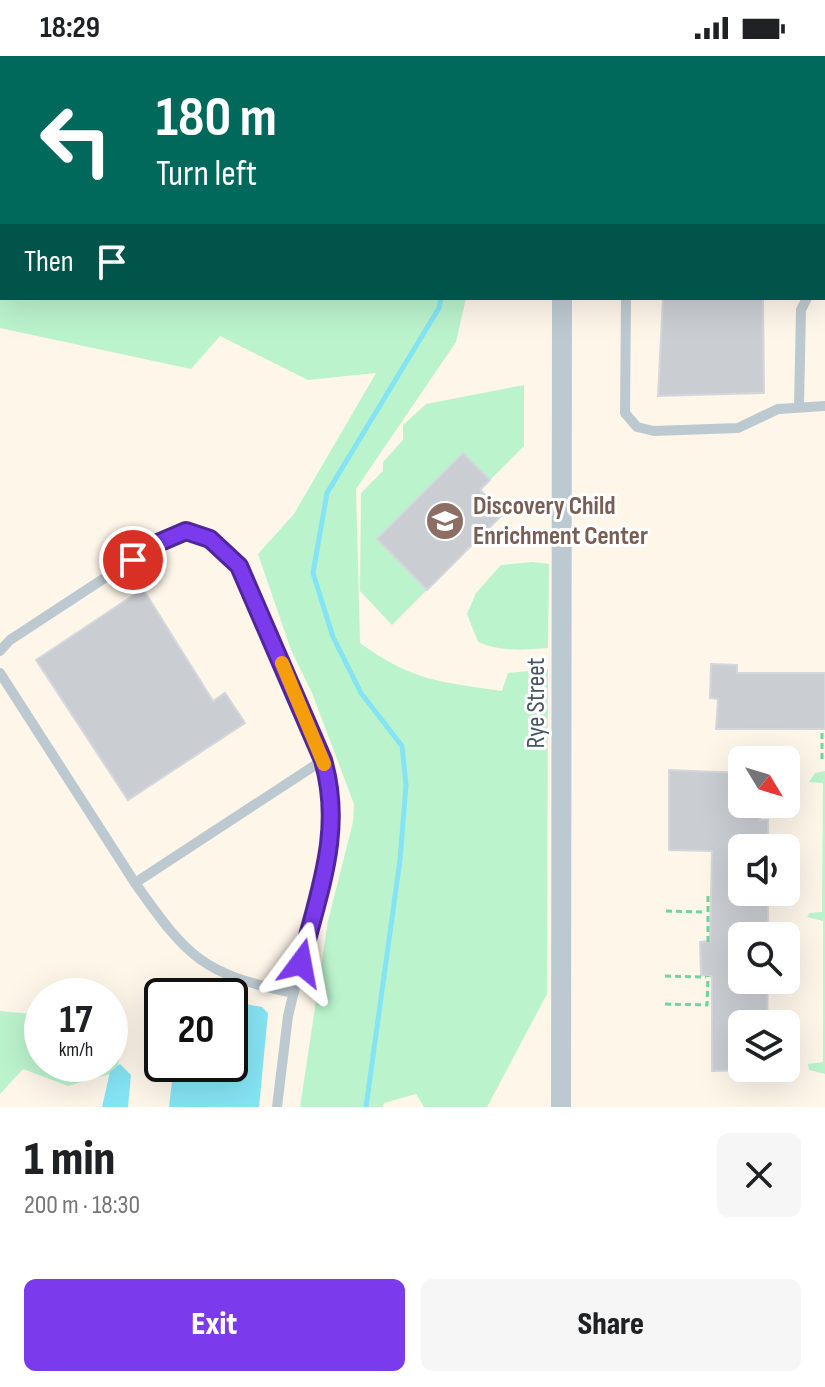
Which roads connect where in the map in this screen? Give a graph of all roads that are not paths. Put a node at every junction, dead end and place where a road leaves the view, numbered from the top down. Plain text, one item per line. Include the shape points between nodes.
1 (562, 300) edge
2 (626, 300) edge
3 (806, 300) edge
4 (799, 405) junction
5 (825, 406) edge
6 (0, 651) edge
7 (0, 673) edge
8 (323, 760) junction
9 (135, 883) junction
10 (294, 993) junction
11 (277, 1107) edge
12 (561, 1107) edge

1 - 12 street, Rye Street
2 - 4 lane via 625,413 637,427 738,428 766,412
3 - 4 lane via 801,310
4 - 5 lane
6 - 8 lane via 158,543 186,531 198,534 239,566
7 - 9 lane
8 - 9 lane
8 - 10 lane via 332,790 330,843
9 - 10 lane via 175,940 201,962 232,979
10 - 11 lane

